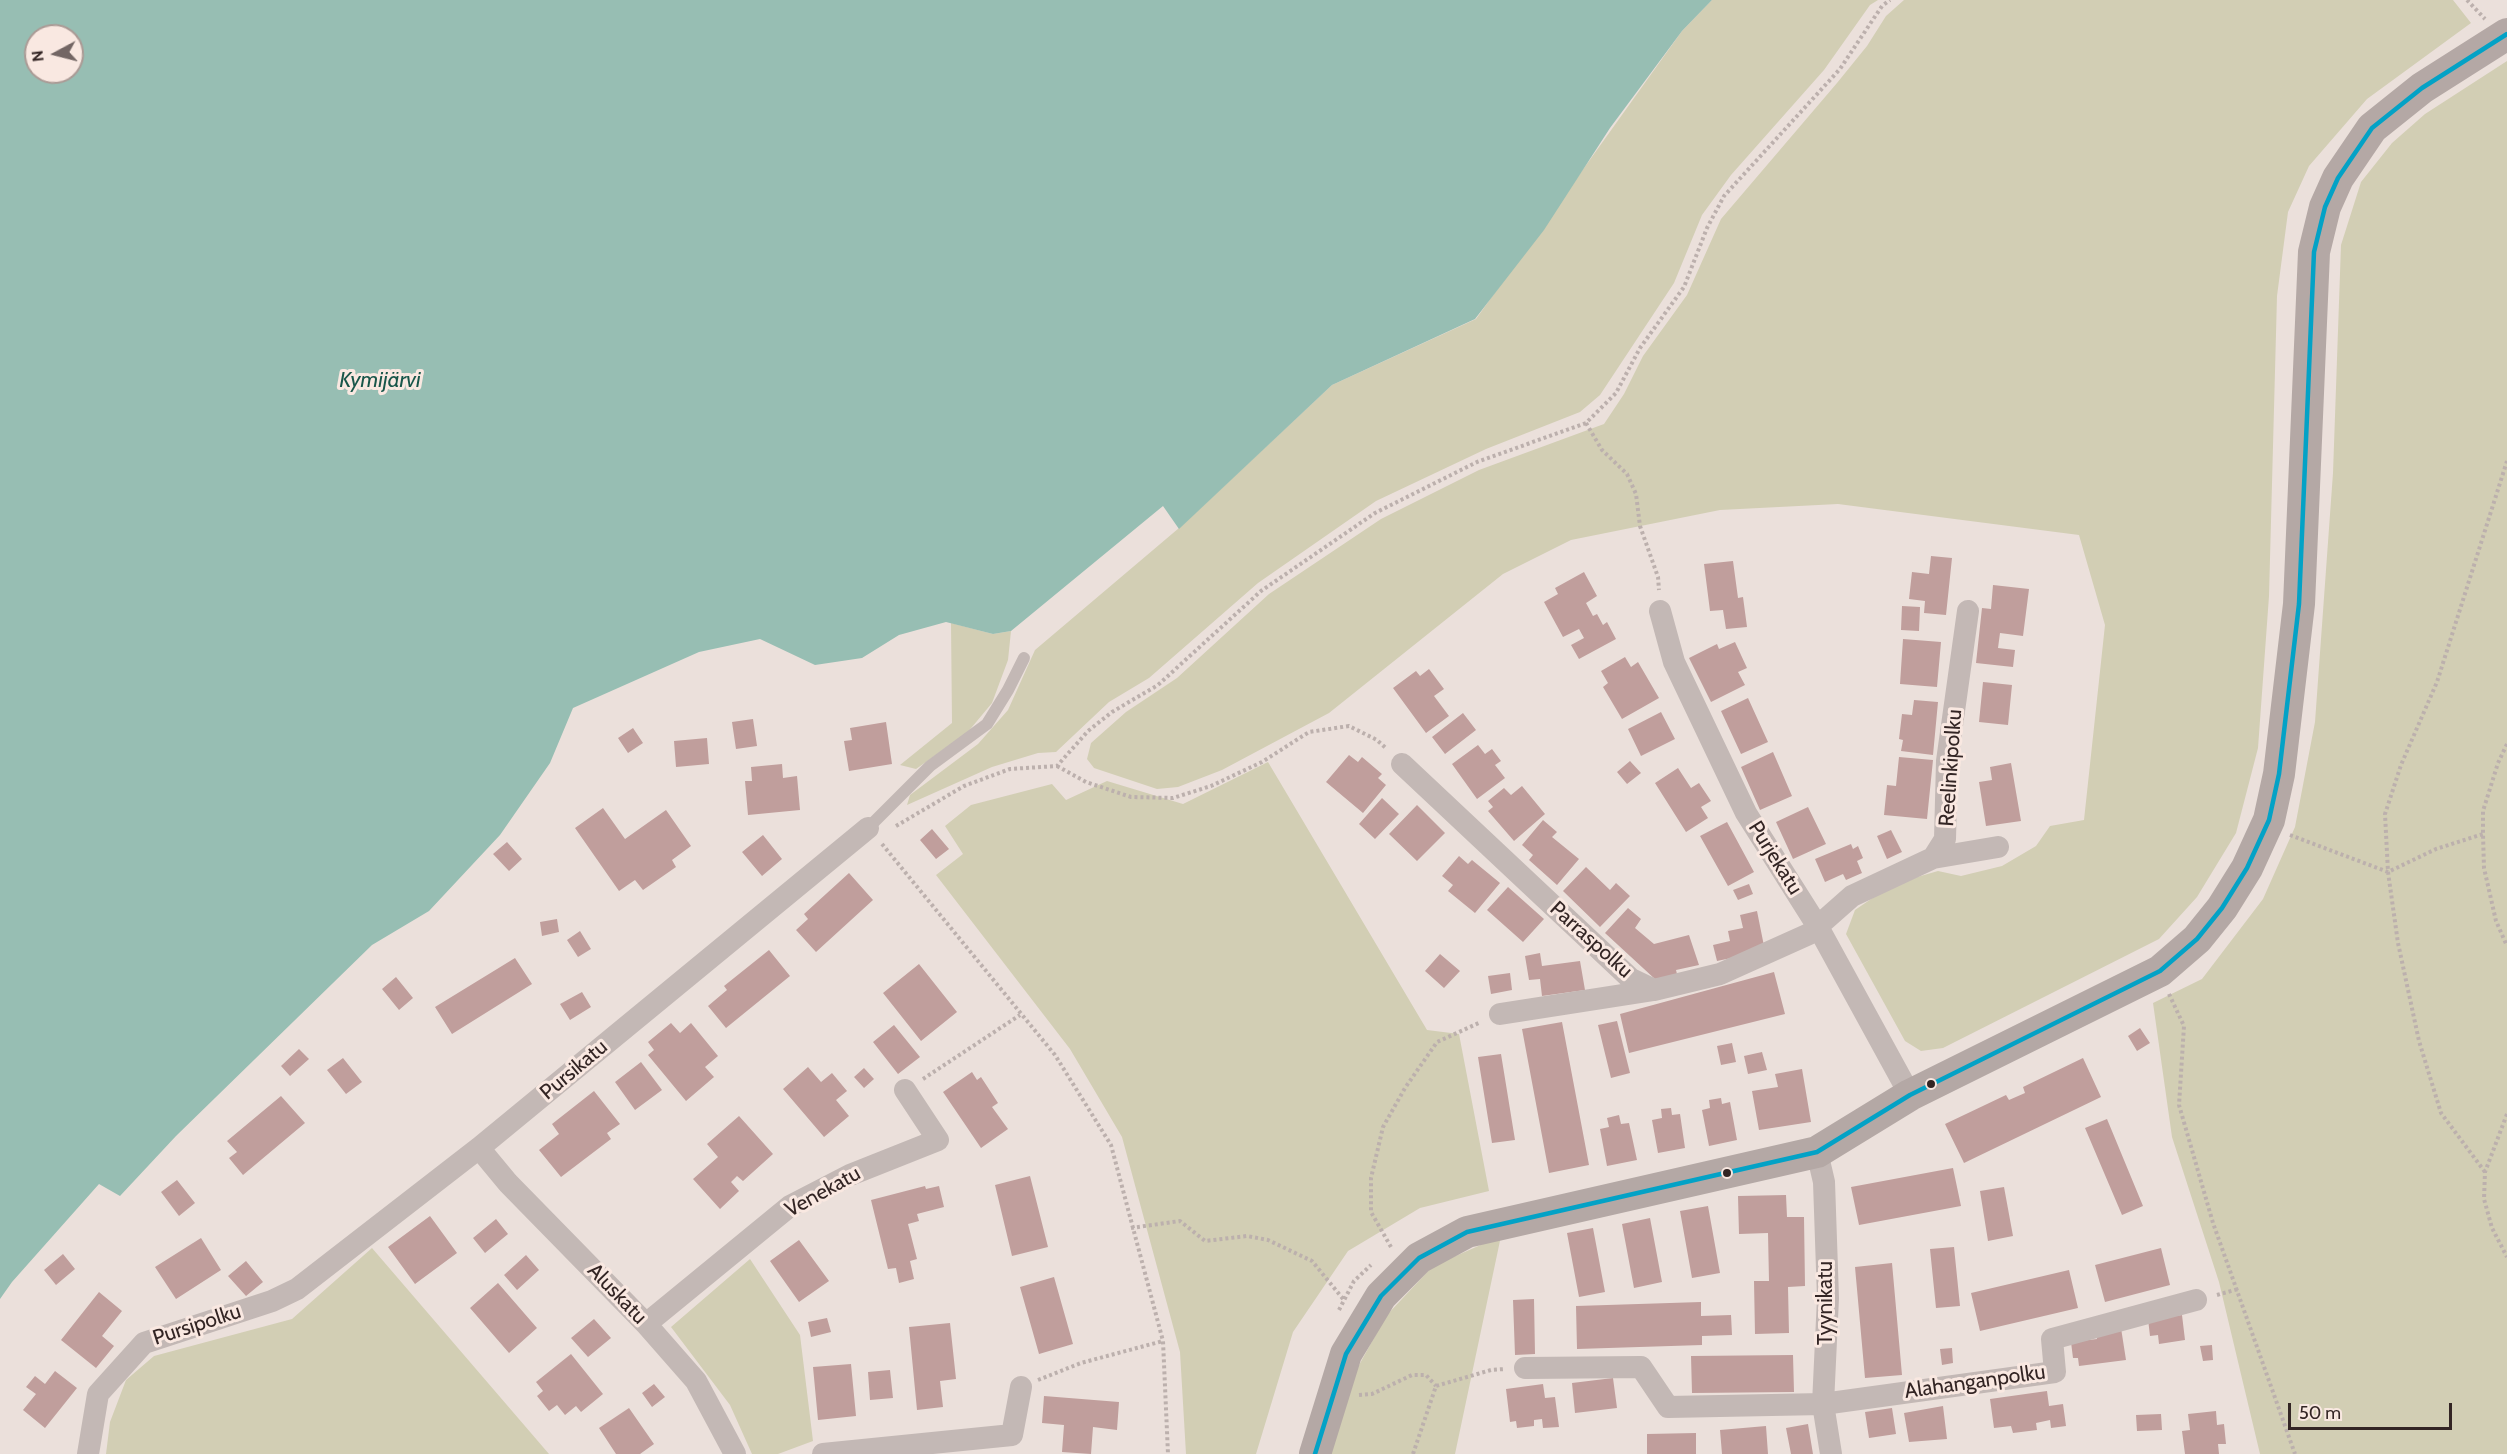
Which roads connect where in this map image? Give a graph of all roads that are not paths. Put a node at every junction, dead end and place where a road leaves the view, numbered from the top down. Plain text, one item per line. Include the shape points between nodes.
1 (2507, 34) edge
2 (1660, 611) road end
3 (1968, 611) dead end
4 (1024, 658) dead end
5 (1402, 764) road end
6 (868, 828) joint
7 (1998, 847) dead end
8 (1933, 858) junction
9 (1818, 927) junction
10 (1654, 990) junction
11 (1500, 1014) road end
12 (905, 1090) road end
13 (1910, 1095) junction
14 (479, 1148) junction
15 (1817, 1152) junction
16 (2196, 1300) dead end
17 (272, 1301) joint
18 (646, 1324) junction
19 (1525, 1368) road end
20 (1021, 1387) road end
21 (1823, 1404) junction
22 (88, 1454) edge
23 (735, 1454) edge
24 (823, 1454) edge
25 (1315, 1454) edge
26 (1831, 1454) edge

1 - 13 street via 2422,88 2372,128 2338,178 2325,207 2314,252 2299,604 2286,724 2269,820 2247,868 2222,909 2197,939 2160,971
2 - 9 street, Purjekatu via 1674,662 1746,813
3 - 8 street, Reelinkipolku via 1947,761 1945,839
4 - 6 lane via 987,724 930,766
5 - 10 street, Parraspolku via 1631,979
6 - 14 street, Pursikatu
7 - 8 street
8 - 9 street via 1852,896
9 - 10 street, Parraspolku via 1720,974
9 - 13 street, Purjekatu
10 - 11 street
12 - 18 street, Venekatu via 938,1140 850,1175 790,1206
13 - 15 street
14 - 17 street, Pursikatu via 297,1289
14 - 18 street, Aluskatu via 508,1183
15 - 21 street, Tyynikatu via 1824,1182 1828,1298
15 - 25 street via 1467,1232 1419,1258 1381,1296 1346,1354
16 - 21 street, Alahanganpolku via 2052,1339 2055,1372
17 - 22 street, Pursipolku via 144,1343 98,1394
18 - 23 street, Aluskatu via 696,1381
19 - 21 street via 1641,1367 1668,1407
20 - 24 street via 1012,1435
21 - 26 street, Tyynikatu

